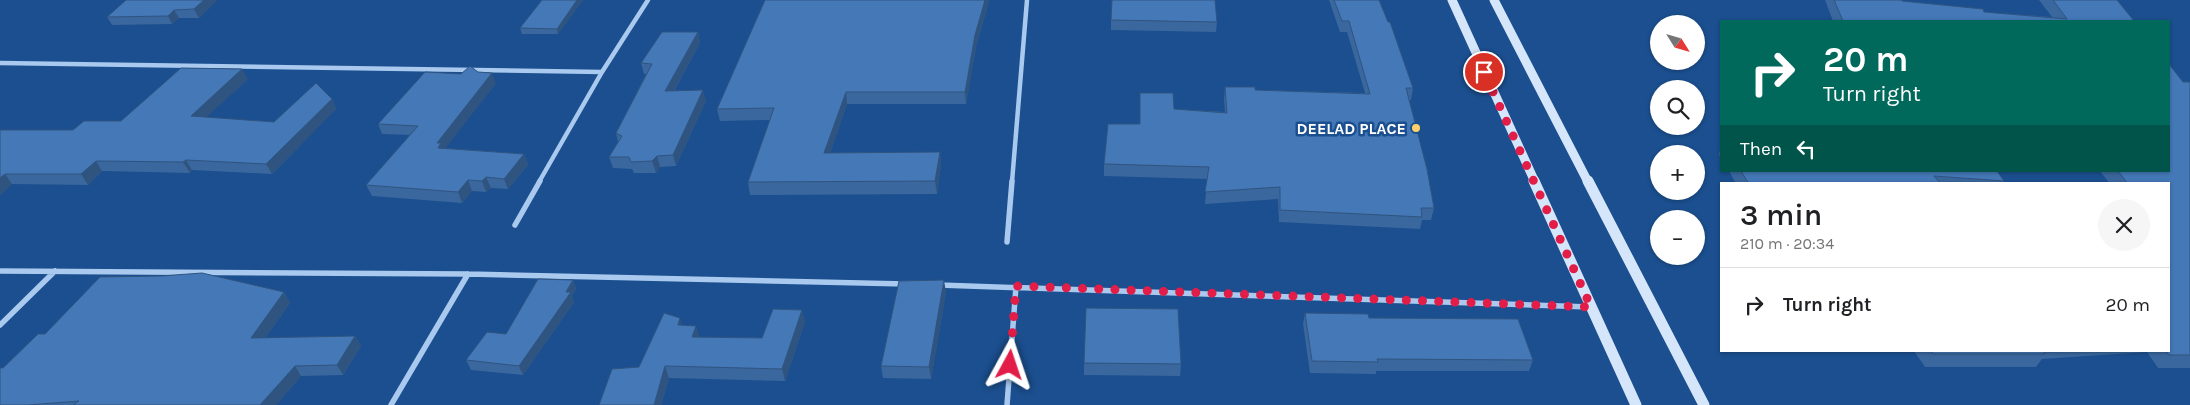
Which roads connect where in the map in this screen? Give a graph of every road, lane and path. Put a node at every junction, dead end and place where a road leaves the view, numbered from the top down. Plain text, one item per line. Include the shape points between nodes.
1 (648, 0) edge
2 (1027, 0) edge
3 (1452, 0) edge
4 (1494, 0) edge
5 (0, 63) edge
6 (602, 72) junction
7 (515, 225) dead end
8 (1007, 242) dead end
9 (0, 271) edge
10 (55, 271) junction
11 (468, 274) junction
12 (917, 284) edge
13 (937, 284) edge
14 (1016, 286) junction
15 (1591, 307) junction
16 (0, 325) edge
17 (391, 405) edge
18 (1007, 405) edge
19 (1636, 405) edge
20 (1704, 405) edge

1 - 6 street
2 - 8 street
3 - 15 main road
4 - 20 main road
5 - 6 street
6 - 7 street
9 - 10 street
10 - 11 street
10 - 16 street
11 - 12 street
11 - 17 street
13 - 14 street
14 - 15 street
14 - 18 street
15 - 19 main road

